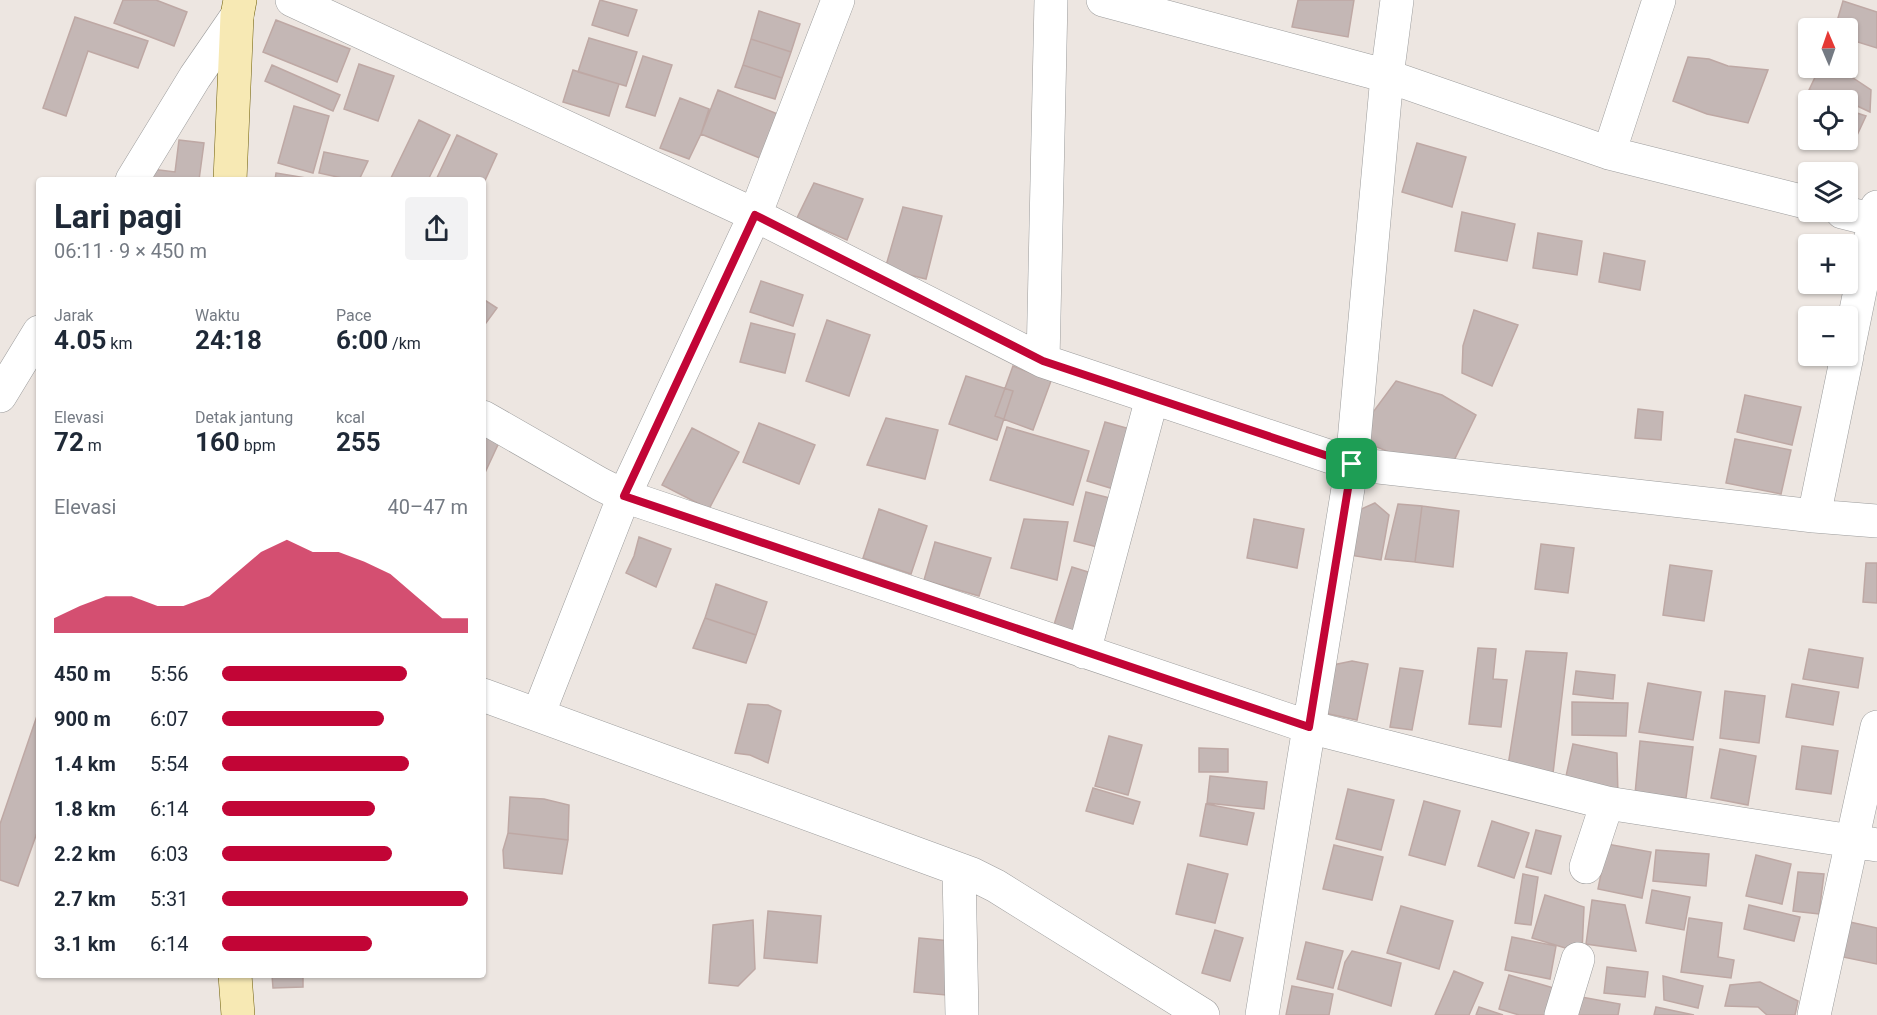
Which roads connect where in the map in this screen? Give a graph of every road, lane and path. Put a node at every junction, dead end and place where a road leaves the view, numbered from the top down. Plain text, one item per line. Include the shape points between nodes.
1 (292, 0) edge
2 (838, 0) edge
3 (1051, 0) edge
4 (1103, 0) edge
5 (1397, 0) edge
6 (1659, 0) edge
7 (238, 8) edge
8 (1387, 76) junction
9 (1609, 153) junction
10 (134, 177) edge
11 (230, 177) edge
12 (1798, 200) edge
13 (1858, 212) edge
14 (1876, 213) edge
15 (755, 215) junction
16 (1866, 311) edge
17 (1858, 328) edge
18 (36, 337) edge
19 (1043, 361) junction
20 (1845, 366) edge
21 (0, 396) edge
22 (1152, 398) junction
23 (486, 419) edge
24 (1352, 464) junction
25 (624, 496) junction
26 (1814, 516) junction
27 (1877, 522) edge
28 (1084, 652) junction
29 (486, 696) edge
30 (538, 715) junction
31 (1309, 727) junction
32 (1877, 728) edge
33 (1607, 802) junction
34 (1865, 843) edge
35 (1586, 867) dead end
36 (959, 870) junction
37 (1578, 959) dead end
38 (235, 978) edge
39 (238, 1015) edge
40 (962, 1015) edge
41 (1203, 1015) edge
42 (1262, 1015) edge
43 (1561, 1015) edge
44 (1814, 1015) edge

1 - 15 street
2 - 15 street
3 - 19 street
4 - 8 street
5 - 8 street
6 - 9 street
7 - 10 street
7 - 11 street
8 - 9 street
8 - 24 street
9 - 12 street
13 - 14 street
14 - 16 street
15 - 19 street
15 - 25 street
16 - 17 street
18 - 21 street
19 - 22 street
20 - 26 street
22 - 24 street
22 - 28 street
23 - 25 street
24 - 26 street
24 - 31 street
25 - 28 street
25 - 30 street
26 - 27 street
28 - 31 street
29 - 30 street
30 - 36 street
31 - 33 street
31 - 42 street
32 - 34 street
33 - 34 street
33 - 35 street
34 - 44 street
36 - 40 street
36 - 41 street via 996,886
37 - 43 street
38 - 39 street

